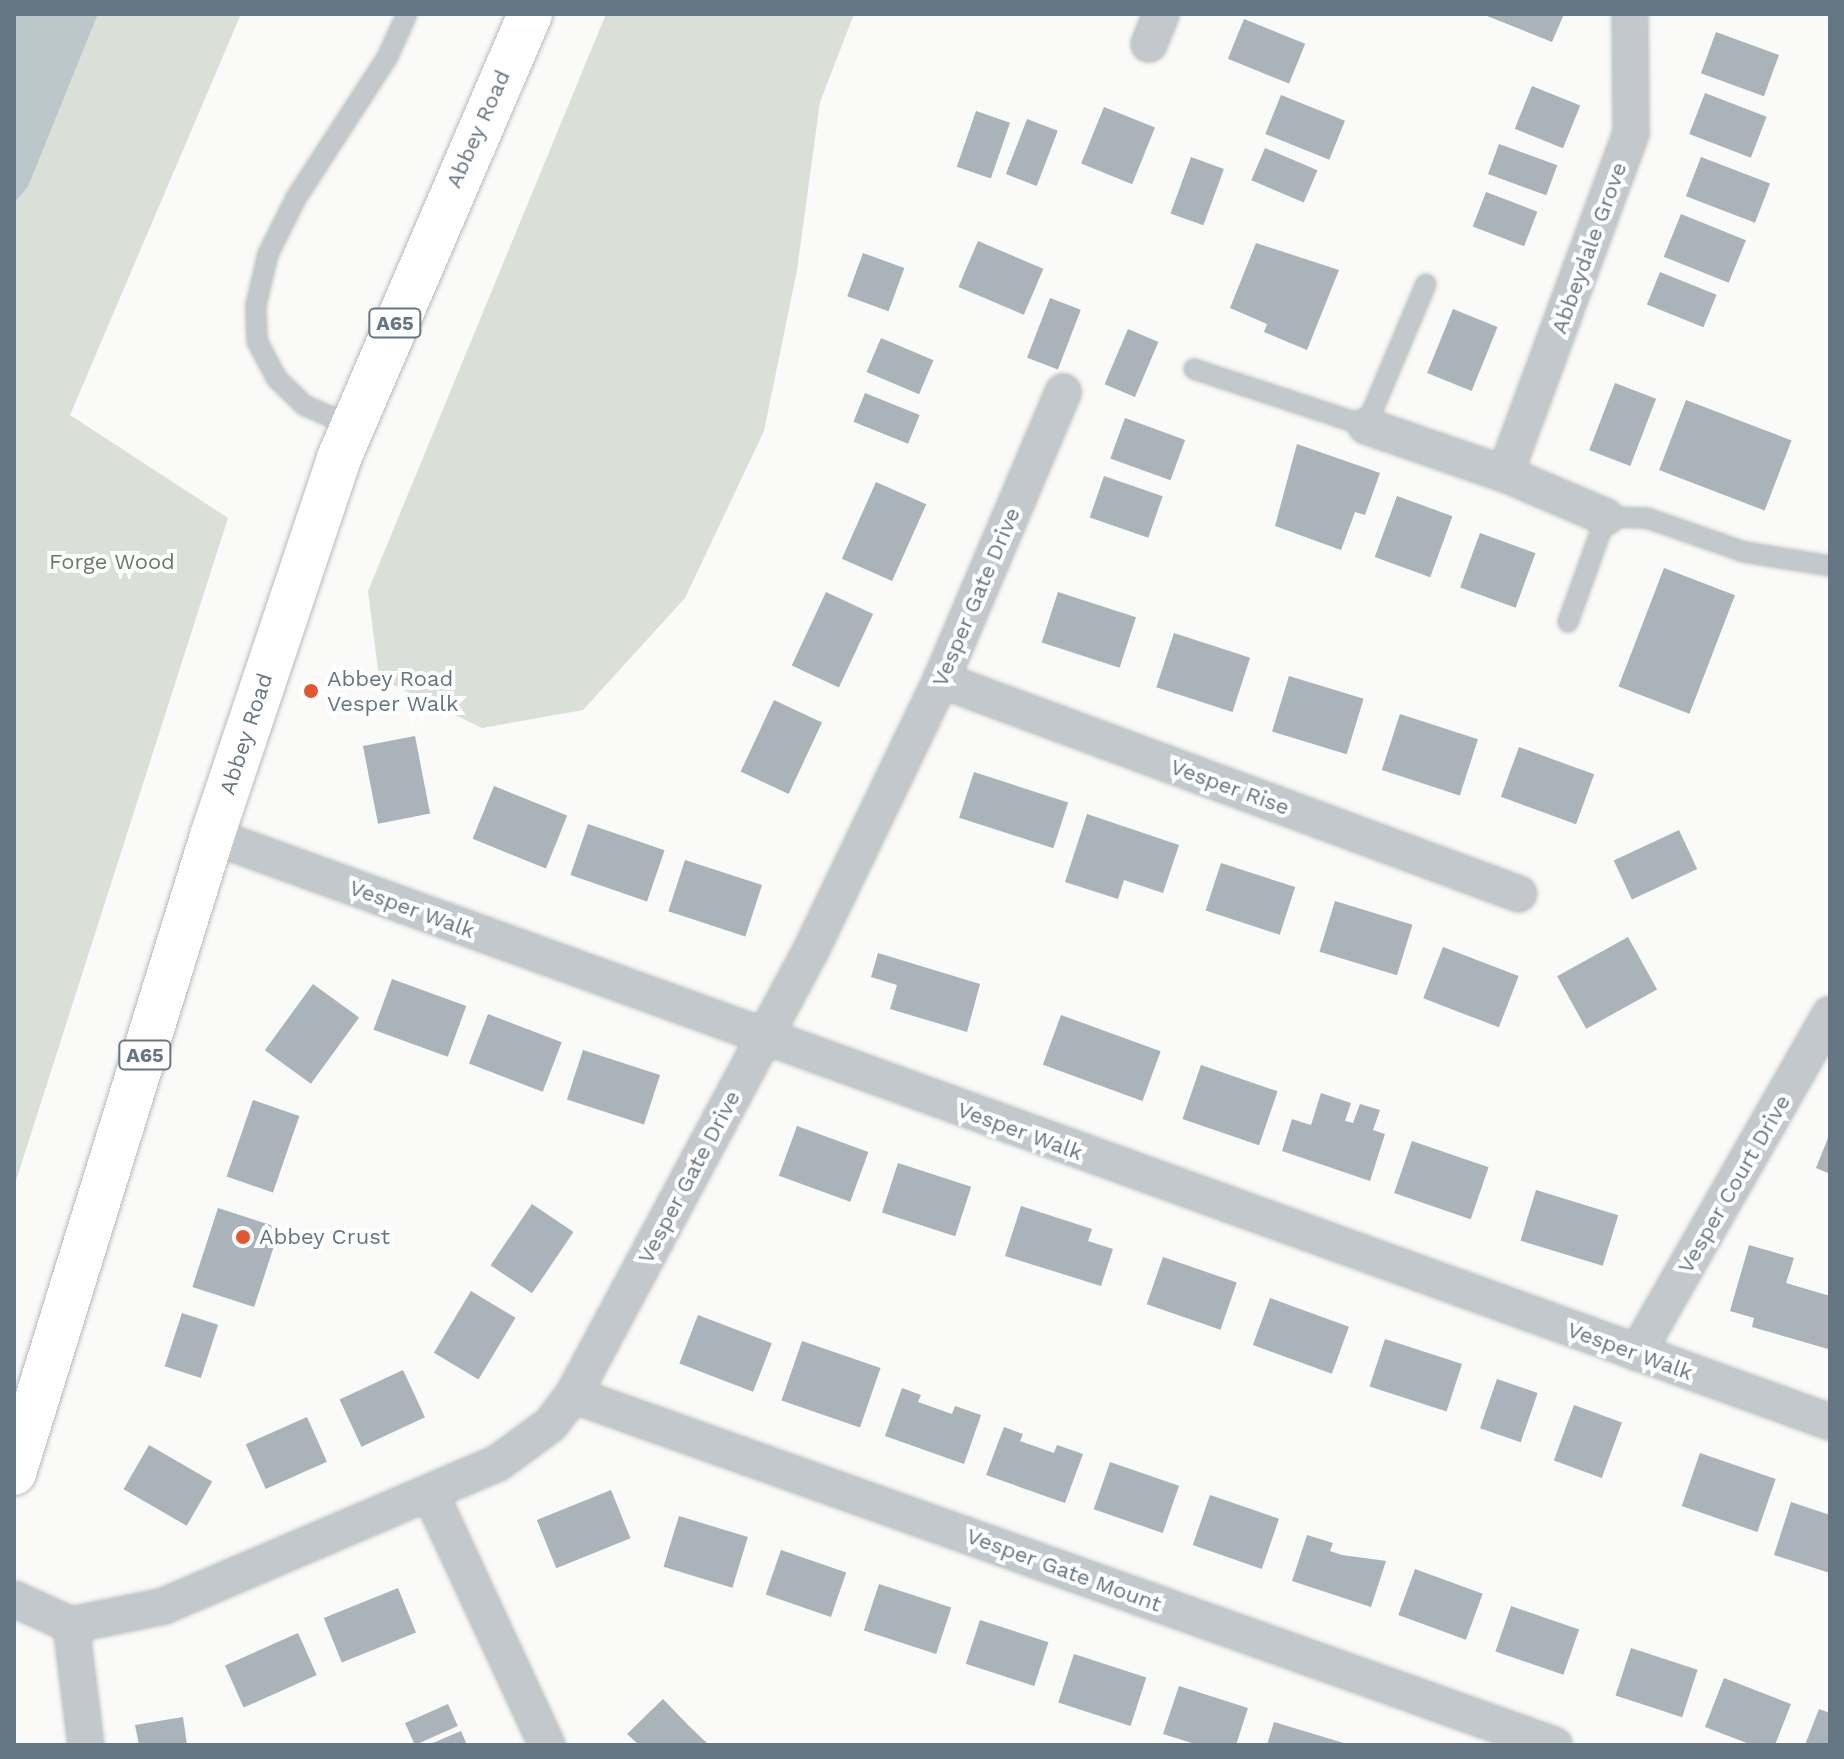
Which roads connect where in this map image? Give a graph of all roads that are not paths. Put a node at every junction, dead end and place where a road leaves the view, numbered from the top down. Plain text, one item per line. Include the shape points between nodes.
1 (407, 14) edge
2 (530, 14) edge
3 (1630, 14) edge
4 (1426, 284) dead end
5 (1194, 369) dead end
6 (1063, 392) dead end
7 (352, 426) junction
8 (1366, 426) junction
9 (1505, 474) junction
10 (1606, 517) junction
11 (1830, 566) edge
12 (1568, 622) dead end
13 (941, 680) junction
14 (212, 836) junction
15 (1519, 894) dead end
16 (1830, 1014) edge
17 (766, 1039) junction
18 (1637, 1353) junction
19 (573, 1395) junction
20 (1830, 1422) edge
21 (14, 1473) edge
22 (430, 1493) junction
23 (14, 1599) edge
24 (71, 1625) junction
25 (86, 1745) edge
26 (547, 1745) edge
27 (1554, 1745) edge

1 - 7 lane via 387,58 296,198 268,254 256,305 257,341 277,379 304,405
2 - 7 main road, Abbey Road / A65
3 - 9 street, Abbeydale Grove via 1631,133
4 - 8 lane
5 - 8 lane
6 - 13 street, Vesper Gate Drive
7 - 14 main road, Abbey Road / A65
8 - 9 street
9 - 10 street
10 - 11 lane via 1647,518 1744,552
10 - 12 lane
13 - 15 street, Vesper Rise
13 - 17 street, Vesper Gate Drive
14 - 17 street, Vesper Walk
14 - 21 main road, Abbey Road / A65
16 - 18 street, Vesper Court Drive
17 - 18 street, Vesper Walk
17 - 19 street, Vesper Gate Drive
18 - 20 street, Vesper Walk
19 - 22 street, Vesper Gate Drive via 522,1449
19 - 27 street, Vesper Gate Mount
22 - 24 street, Vesper Gate Drive via 164,1606
22 - 26 street
23 - 24 street
24 - 25 street

